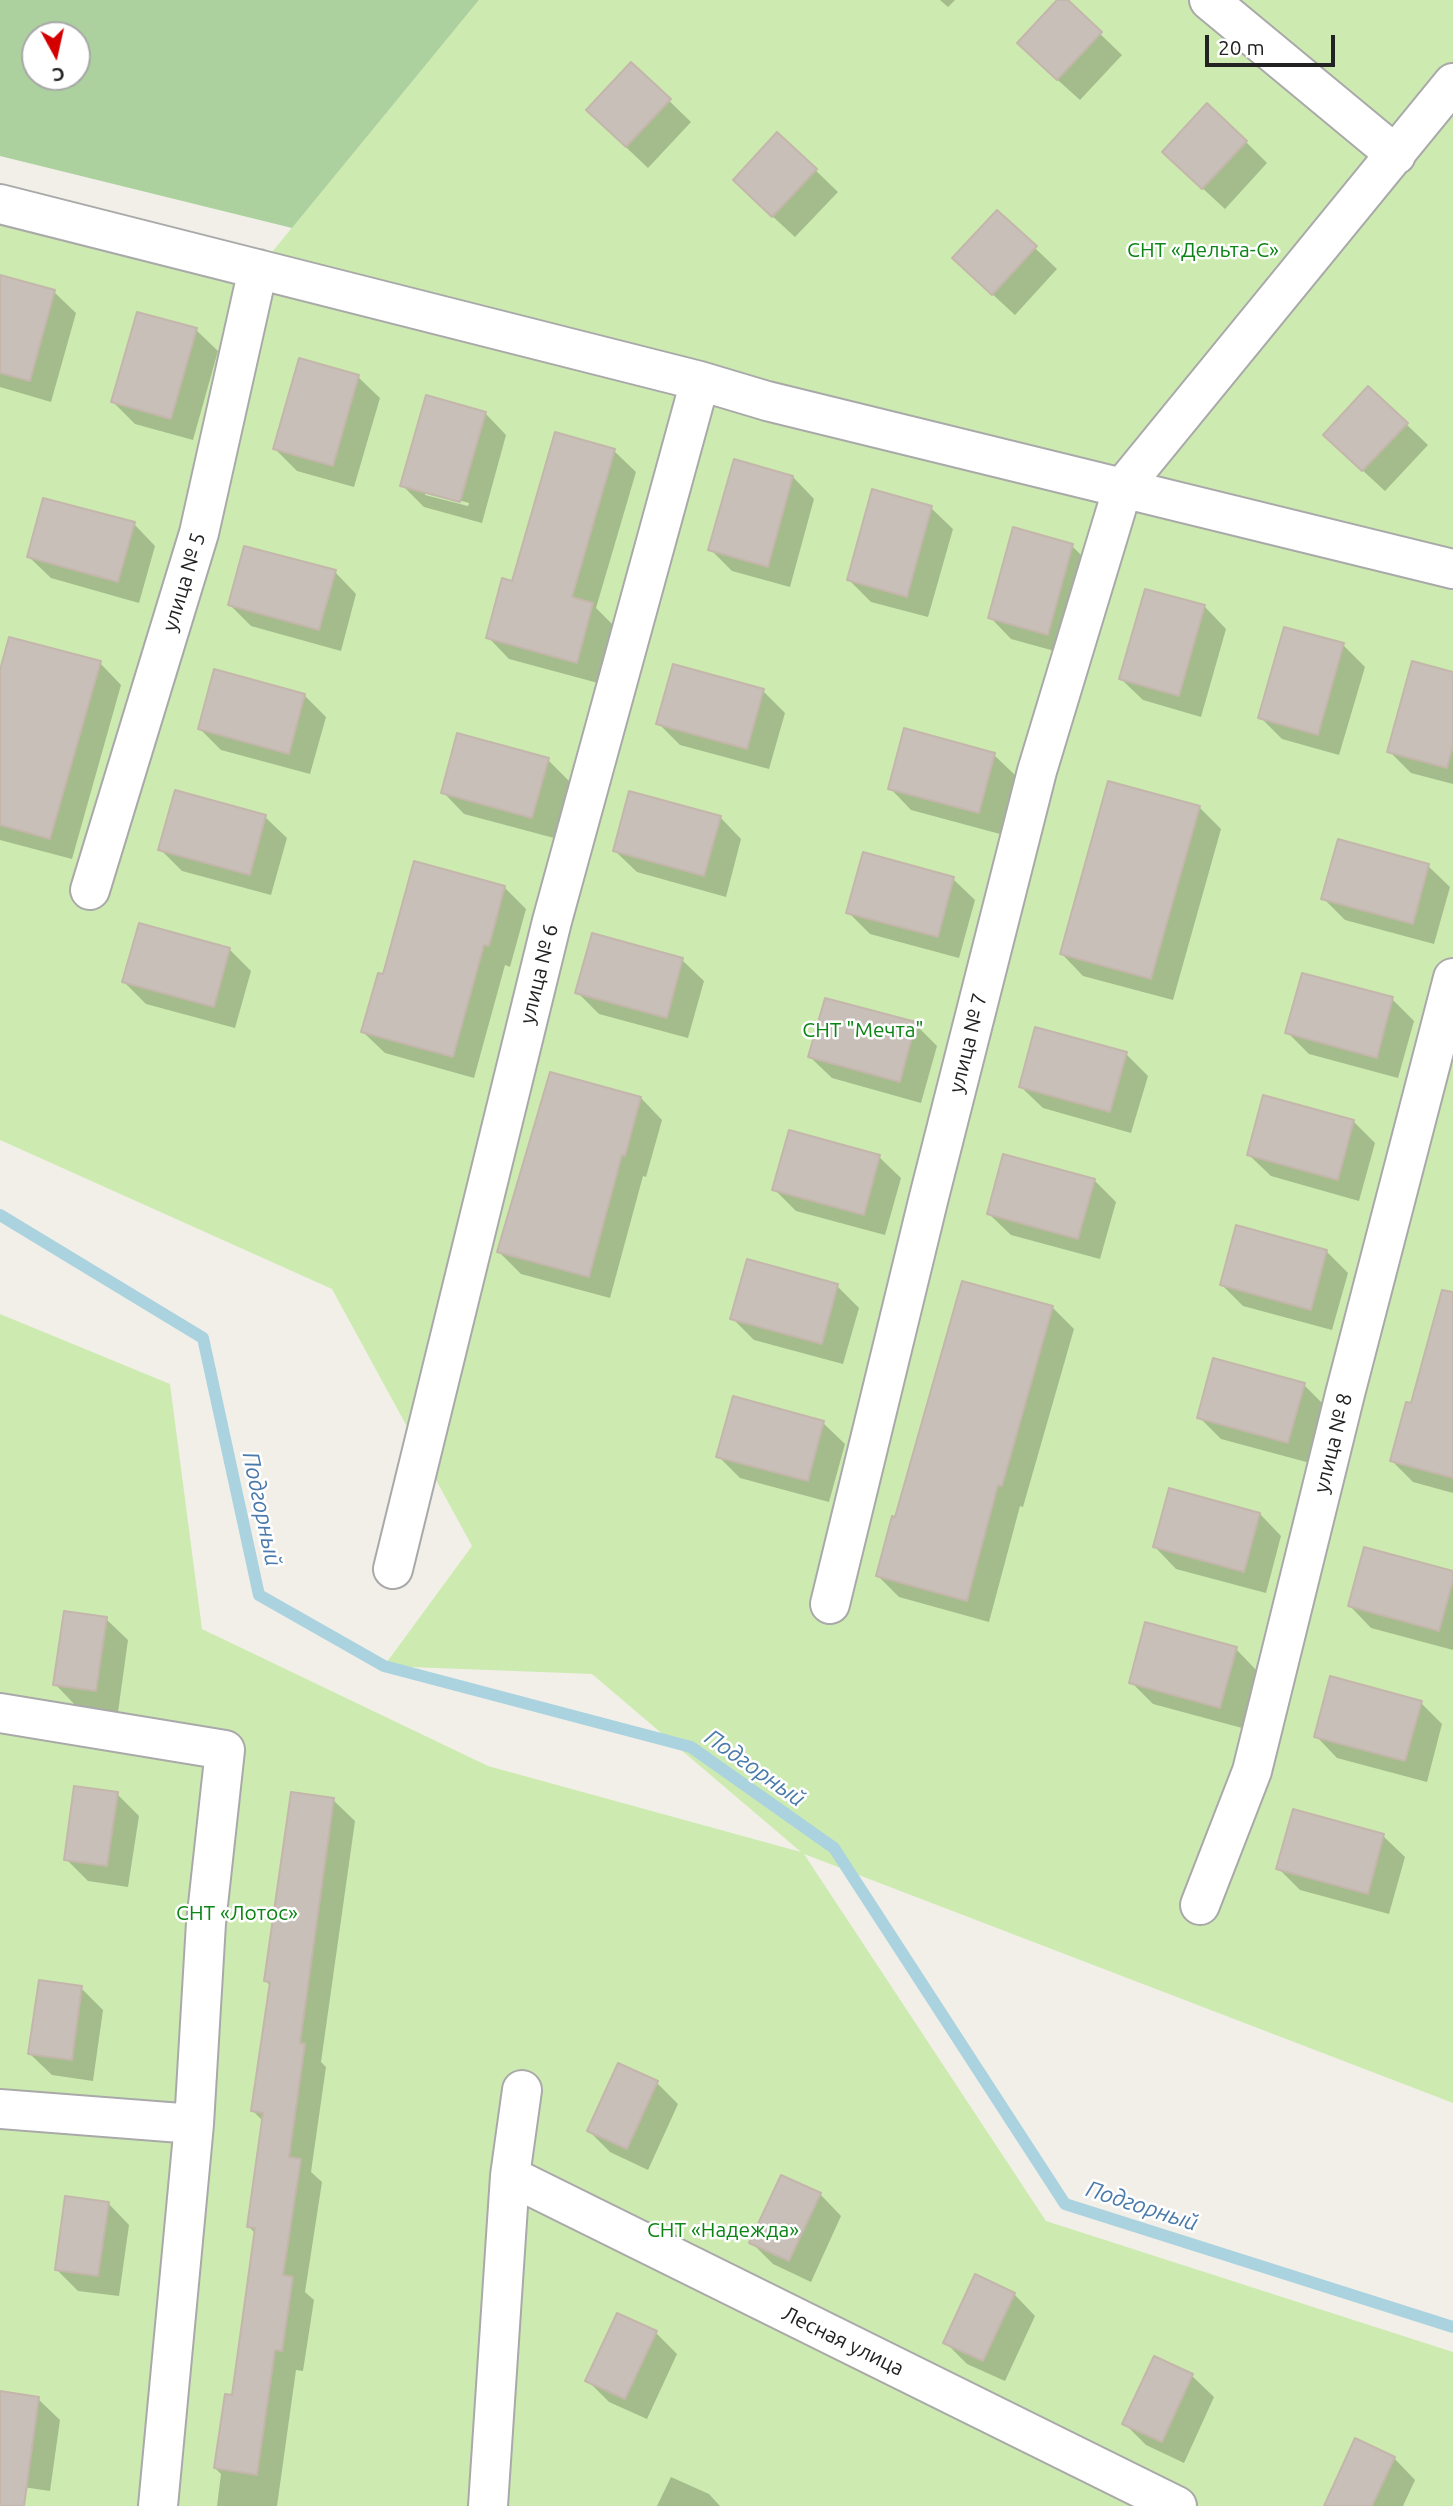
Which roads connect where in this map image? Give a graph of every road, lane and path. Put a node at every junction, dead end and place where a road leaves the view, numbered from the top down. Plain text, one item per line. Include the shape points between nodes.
1 (1209, 0) edge
2 (1453, 83) edge
3 (1396, 155) junction
4 (0, 204) edge
5 (258, 269) junction
6 (700, 381) junction
7 (1123, 487) junction
8 (1453, 569) edge
9 (90, 890) dead end
10 (1453, 978) edge
11 (393, 1569) dead end
12 (830, 1604) dead end
13 (0, 1713) edge
14 (1200, 1905) dead end
15 (522, 2090) dead end
16 (0, 2109) edge
17 (194, 2124) junction
18 (510, 2176) junction
19 (158, 2506) edge
20 (488, 2506) edge
21 (1177, 2506) edge

1 - 3 street
2 - 3 street
3 - 7 street
4 - 5 street
5 - 6 street
5 - 9 street, улица № 5 via 199,533
6 - 7 street
6 - 11 street, улица № 6 via 552,921
7 - 8 street
7 - 12 street, улица № 7 via 1033,785
10 - 14 street, улица № 8 via 1252,1771
13 - 17 street via 225,1750 206,1923
15 - 18 street
16 - 17 street
17 - 19 street
18 - 20 street
18 - 21 street, Лесная улица

